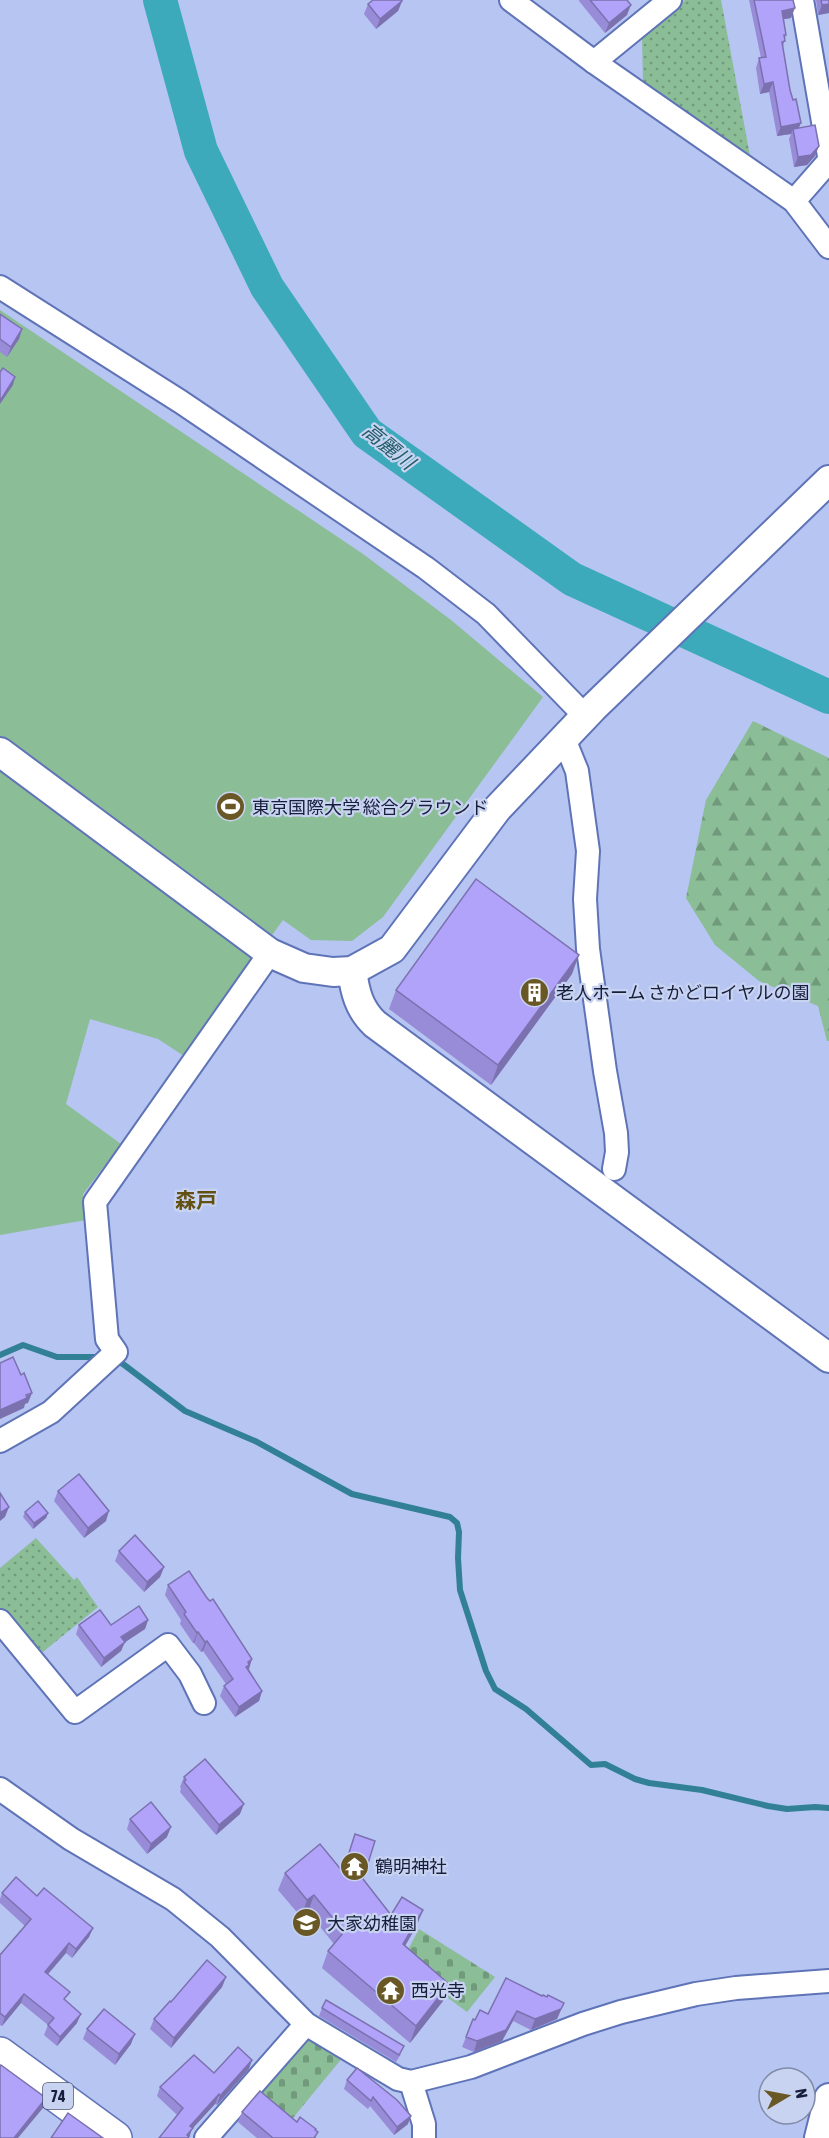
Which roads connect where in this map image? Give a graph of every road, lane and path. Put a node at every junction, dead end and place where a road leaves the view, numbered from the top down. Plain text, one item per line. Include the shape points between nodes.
1 (511, 0) edge
2 (670, 0) edge
3 (802, 0) edge
4 (594, 62) junction
5 (829, 156) edge
6 (829, 161) edge
7 (794, 201) junction
8 (829, 247) edge
9 (0, 287) edge
10 (829, 480) edge
11 (585, 716) junction
12 (564, 739) junction
13 (0, 752) edge
14 (270, 953) junction
15 (352, 971) junction
16 (614, 1169) dead end
17 (829, 1358) edge
18 (0, 1441) edge
19 (0, 1621) edge
20 (204, 1703) dead end
21 (0, 1789) edge
22 (829, 1981) edge
23 (306, 2024) junction
24 (0, 2054) edge
25 (411, 2082) junction
26 (829, 2098) edge
27 (115, 2138) edge
28 (206, 2138) edge
29 (424, 2138) edge
30 (819, 2138) edge

1 - 4 street
2 - 4 street
3 - 5 street
4 - 7 street
6 - 7 street
7 - 8 street
9 - 11 street via 181,402 426,568 486,614
10 - 11 street
11 - 12 street
12 - 15 street via 497,809 392,948
12 - 16 street via 577,771 586,840 588,949 616,1133
13 - 14 street
14 - 15 street via 304,968
14 - 18 street via 95,1202 107,1339 116,1352 51,1412
15 - 17 street via 358,1000 375,1024
19 - 20 street via 75,1712 168,1645 190,1674
21 - 23 street via 71,1839 172,1899 220,1937
22 - 25 street via 696,1994 621,2012 471,2067
23 - 25 street via 383,2071
23 - 28 street
24 - 27 main road, 74
25 - 29 street via 424,2124
26 - 30 street

